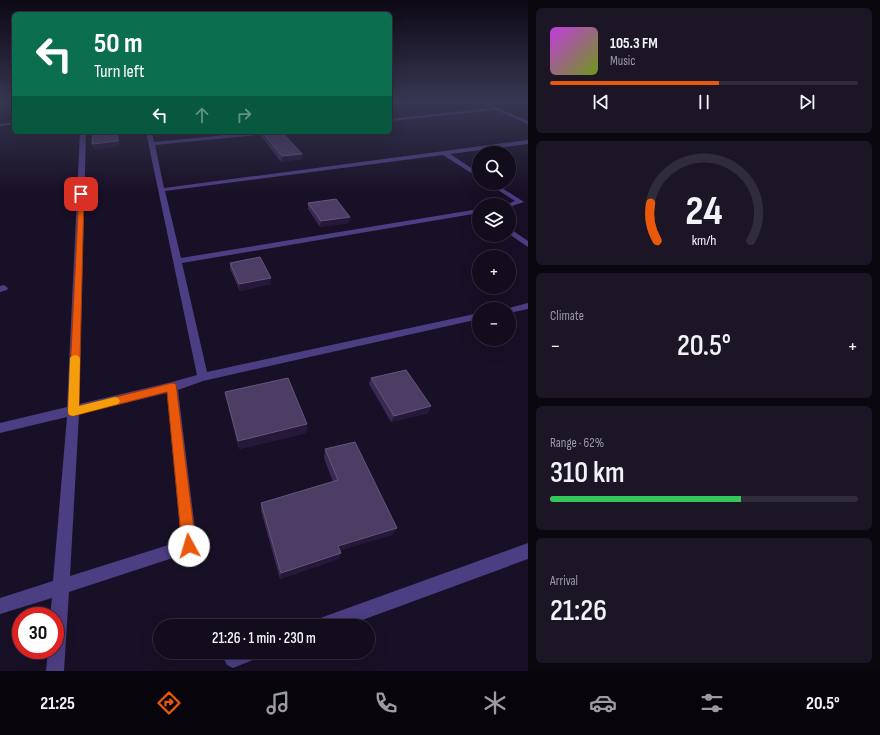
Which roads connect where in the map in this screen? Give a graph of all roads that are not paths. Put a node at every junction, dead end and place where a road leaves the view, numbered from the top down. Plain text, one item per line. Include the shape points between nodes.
1 (83, 134) edge
2 (149, 134) edge
3 (250, 134) edge
4 (151, 144) junction
5 (528, 145) edge
6 (443, 152) junction
7 (472, 171) edge
8 (161, 190) junction
9 (503, 190) edge
10 (524, 202) edge
11 (472, 212) edge
12 (516, 236) edge
13 (528, 245) edge
14 (178, 261) junction
15 (528, 306) edge
16 (516, 309) edge
17 (472, 318) edge
18 (203, 377) junction
19 (172, 387) junction
20 (73, 412) junction
21 (0, 428) edge
22 (528, 551) edge
23 (61, 587) junction
24 (0, 606) edge
25 (342, 619) edge
26 (55, 671) edge

1 - 20 street
2 - 4 street
3 - 4 street
4 - 8 street
5 - 6 street via 520,143
6 - 7 street
6 - 8 street
8 - 14 street
9 - 10 street
11 - 14 street
12 - 13 street
14 - 18 street
15 - 16 street
17 - 18 street
18 - 19 street
19 - 20 street
19 - 23 street via 189,546
20 - 21 street
20 - 23 street
22 - 25 street
23 - 24 street
23 - 26 street

